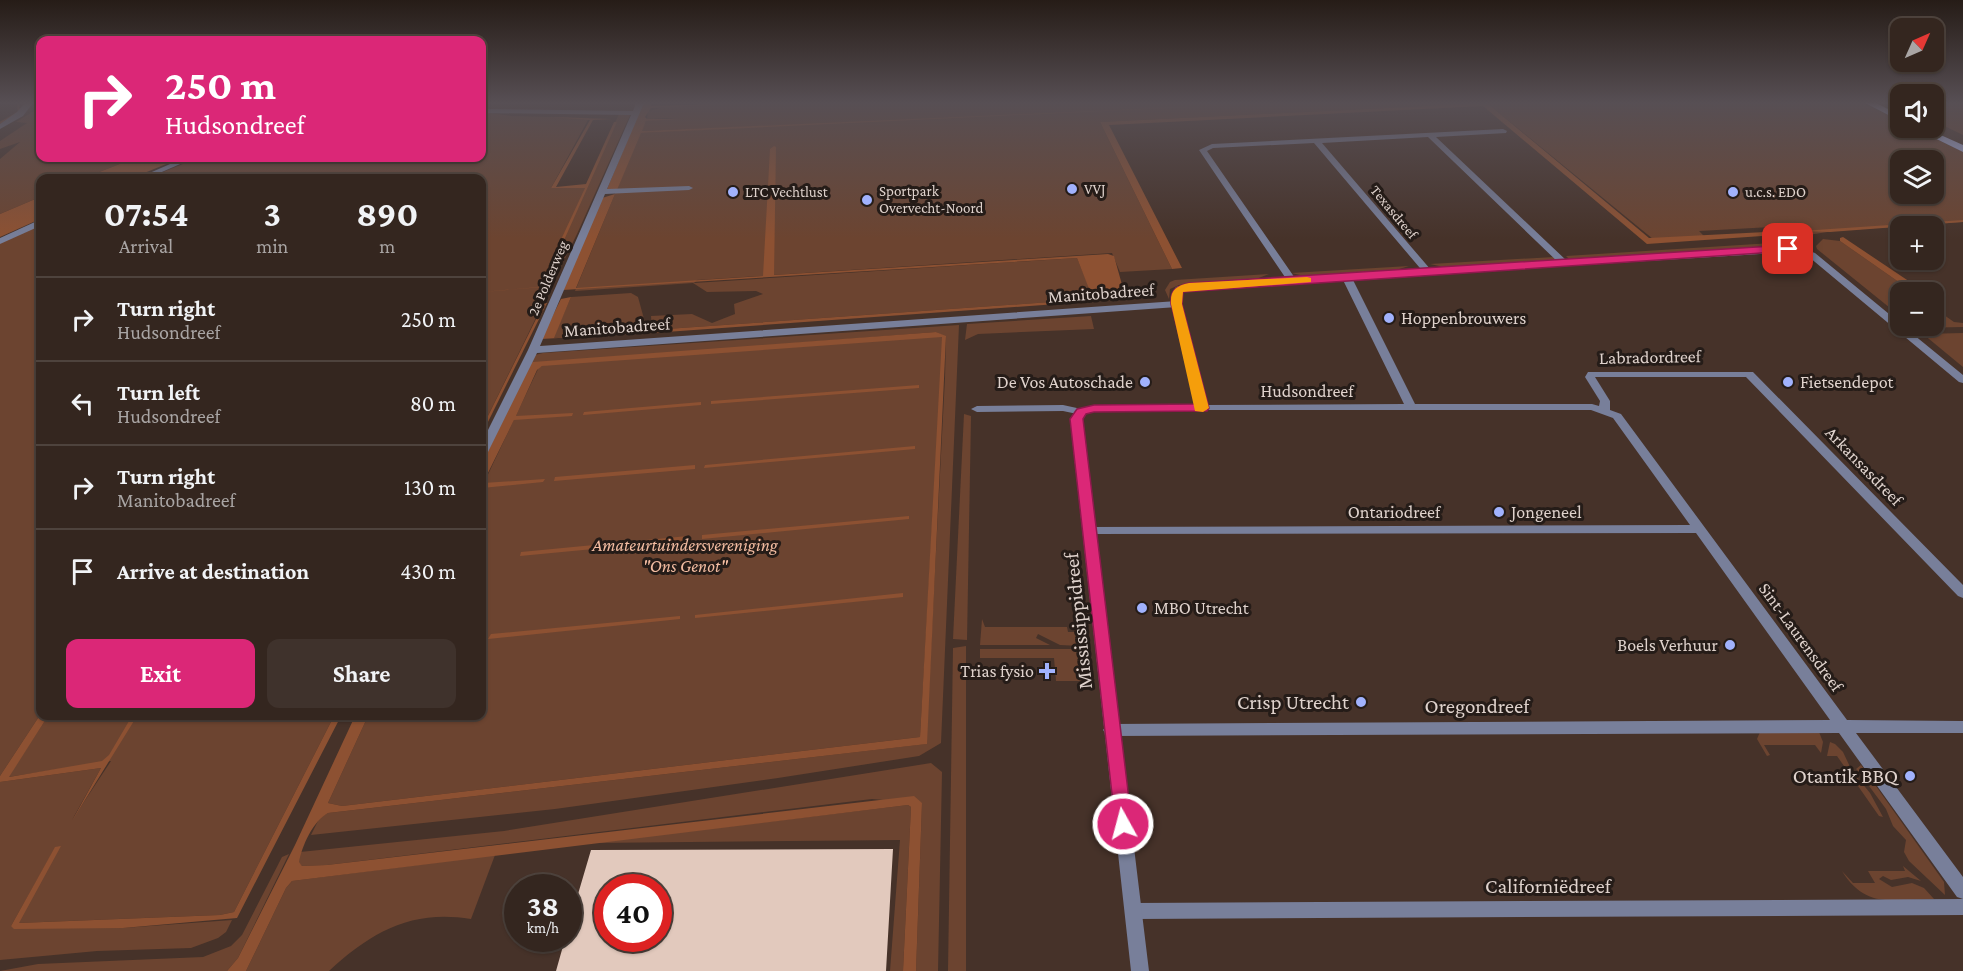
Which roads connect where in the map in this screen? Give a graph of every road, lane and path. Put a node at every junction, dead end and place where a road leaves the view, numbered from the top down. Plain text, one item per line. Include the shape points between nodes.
1 (619, 148) edge
2 (1207, 148) edge
3 (1322, 148) edge
4 (1444, 148) edge
5 (180, 162) edge
6 (152, 174) edge
7 (689, 188) dead end
8 (602, 192) junction
9 (36, 225) edge
10 (0, 241) edge
11 (1564, 263) junction
12 (1428, 272) junction
13 (1347, 278) junction
14 (1292, 281) junction
15 (1177, 304) junction
16 (533, 350) junction
17 (1749, 374) joint
18 (1963, 380) edge
19 (1203, 408) junction
20 (1411, 408) junction
21 (977, 409) dead end
22 (1605, 409) junction
23 (1082, 412) junction
24 (486, 444) edge
25 (1699, 529) junction
26 (1089, 531) junction
27 (1960, 586) edge
28 (1843, 727) junction
29 (1963, 728) edge
30 (1112, 730) junction
31 (1963, 891) edge
32 (1963, 907) edge
33 (1134, 911) junction
34 (1140, 971) edge

1 - 8 street, 2e Polderweg
2 - 14 street via 1203,150
3 - 12 street, Texasdreef
4 - 11 street
5 - 6 street
7 - 8 street
8 - 16 street, 2e Polderweg
9 - 10 street
11 - 12 street, Manitobadreef
11 - 18 street, Manitobadreef via 1802,250
12 - 13 street, Manitobadreef
13 - 14 street, Manitobadreef
13 - 20 street
14 - 15 street, Manitobadreef via 1189,286 1179,289
15 - 16 street, Manitobadreef
15 - 19 street
16 - 24 street, 2e Polderweg
17 - 22 street, Labradordreef via 1592,374
17 - 27 street, Arkansasdreef
19 - 20 street, Hudsondreef
19 - 23 street, Hudsondreef via 1094,408
20 - 22 street, Hudsondreef
21 - 23 street, Hudsondreef via 1063,408
22 - 25 street, Sint-Laurensdreef via 1617,416
23 - 26 street, Mississippidreef via 1076,419
25 - 26 street, Ontariodreef
25 - 28 street, Sint-Laurensdreef
26 - 30 street, Mississippidreef
28 - 29 street, Oregondreef
28 - 30 street, Oregondreef
28 - 31 street, Sint-Laurensdreef
30 - 33 street, Mississippidreef
32 - 33 street, Californiëdreef
33 - 34 street, Mississippidreef

